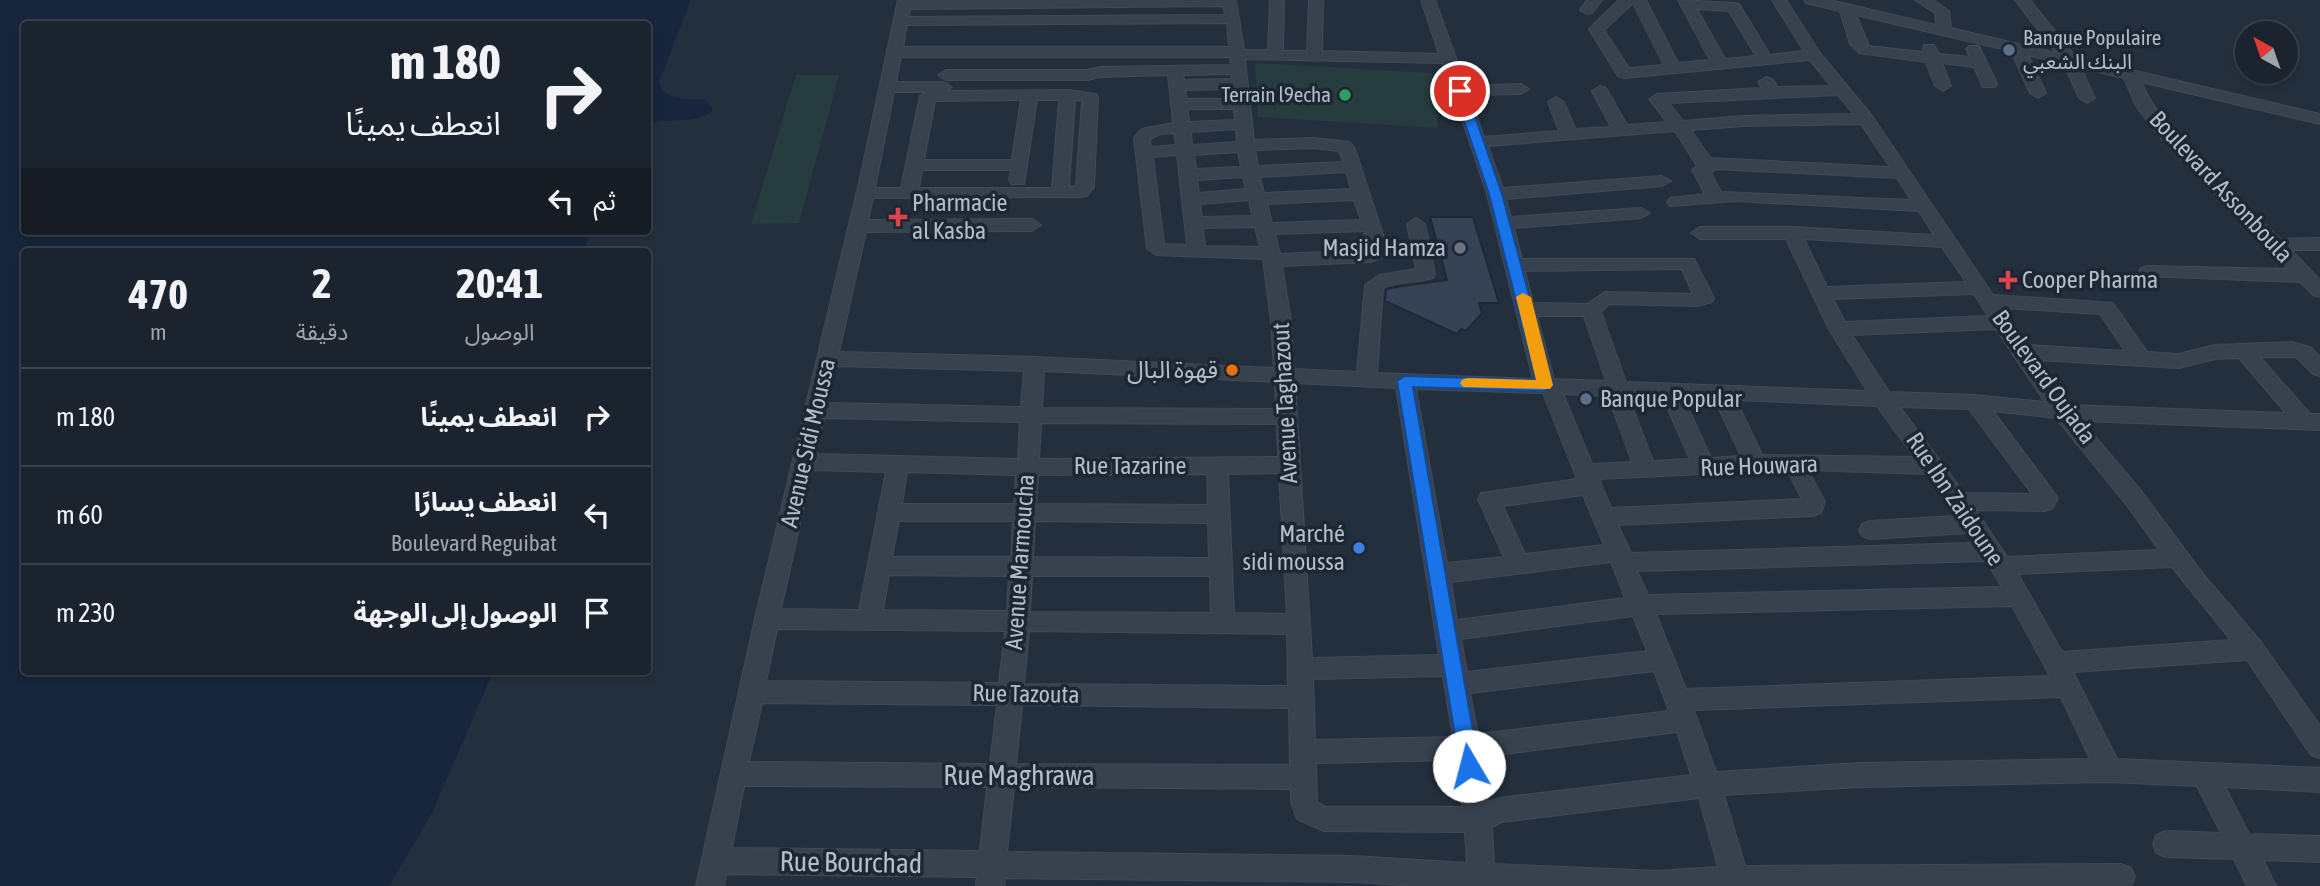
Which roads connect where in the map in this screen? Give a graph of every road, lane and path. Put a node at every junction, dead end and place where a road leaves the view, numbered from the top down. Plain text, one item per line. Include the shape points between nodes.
1 (1277, 0) edge
2 (1316, 0) edge
3 (1428, 0) edge
4 (1628, 0) edge
5 (1639, 0) edge
6 (1779, 0) edge
7 (1811, 0) edge
8 (1922, 0) edge
9 (2022, 0) edge
10 (1686, 2) edge
11 (1100, 8) edge
12 (1846, 8) junction
13 (903, 9) edge
14 (1925, 28) junction
15 (1944, 32) junction
16 (1970, 38) junction
17 (943, 40) dead end
18 (2017, 48) junction
19 (894, 52) junction
20 (1237, 55) edge
21 (1275, 55) junction
22 (1814, 55) junction
23 (1314, 56) junction
24 (1099, 57) junction
25 (1931, 58) junction
26 (1448, 59) junction
27 (1766, 60) junction
28 (2070, 60) junction
29 (1980, 63) junction
30 (1720, 64) junction
31 (1673, 68) junction
32 (949, 69) dead end
33 (2131, 76) junction
34 (1175, 77) junction
35 (1989, 84) dead end
36 (1943, 86) dead end
37 (886, 87) junction
38 (1084, 87) dead end
39 (1521, 89) dead end
40 (1841, 90) junction
41 (1460, 91) junction
42 (1601, 91) dead end
43 (1725, 93) junction
44 (2038, 93) dead end
45 (1030, 95) junction
46 (1067, 95) junction
47 (2087, 98) dead end
48 (1556, 102) dead end
49 (1179, 104) junction
50 (1866, 119) junction
51 (2320, 120) edge
52 (1743, 121) junction
53 (1180, 127) junction
54 (1679, 128) junction
55 (1622, 131) junction
56 (1569, 135) junction
57 (1478, 142) junction
58 (1246, 146) junction
59 (1184, 150) junction
60 (1144, 152) junction
61 (1704, 163) junction
62 (914, 165) junction
63 (1019, 165) junction
64 (1352, 167) junction
65 (1250, 171) junction
66 (1900, 173) junction
67 (1186, 175) junction
68 (1662, 181) dead end
69 (1019, 192) junction
70 (909, 193) junction
71 (1060, 193) junction
72 (865, 194) junction
73 (1361, 194) junction
74 (1496, 194) junction
75 (1257, 197) junction
76 (1189, 199) junction
77 (1708, 199) junction
78 (1676, 202) dead end
79 (1924, 206) junction
80 (1642, 213) dead end
81 (1192, 223) junction
82 (1503, 223) junction
83 (1416, 224) dead end
84 (1264, 225) junction
85 (1371, 225) junction
86 (858, 226) junction
87 (1700, 233) dead end
88 (1719, 233) junction
89 (1792, 233) junction
90 (1945, 241) junction
91 (2320, 244) edge
92 (2275, 245) junction
93 (1196, 252) junction
94 (1271, 256) junction
95 (1514, 265) junction
96 (2148, 272) dead end
97 (2306, 276) junction
98 (2320, 291) edge
99 (1821, 293) junction
100 (1985, 294) junction
101 (1527, 309) junction
102 (1591, 310) junction
103 (2004, 322) junction
104 (1839, 330) junction
105 (2244, 351) junction
106 (2024, 352) junction
107 (828, 359) junction
108 (2141, 359) junction
109 (1034, 363) junction
110 (2320, 369) edge
111 (1284, 374) junction
112 (1366, 379) junction
113 (1405, 381) junction
114 (1548, 385) junction
115 (1616, 388) junction
116 (1670, 390) junction
117 (1722, 392) junction
118 (1885, 399) junction
119 (1975, 402) junction
120 (816, 410) junction
121 (2062, 412) junction
122 (1029, 415) junction
123 (1286, 417) junction
124 (2313, 422) edge
125 (1793, 462) junction
126 (804, 463) junction
127 (898, 464) junction
128 (1217, 465) junction
129 (1289, 465) junction
130 (1756, 465) junction
131 (1934, 466) junction
132 (1026, 467) junction
133 (1705, 468) junction
134 (1646, 470) junction
135 (1587, 479) junction
136 (1957, 501) junction
137 (889, 512) junction
138 (1025, 514) junction
139 (1220, 514) junction
140 (1605, 517) junction
141 (1974, 524) junction
142 (1870, 530) dead end
143 (1622, 557) junction
144 (2177, 558) junction
145 (1997, 559) junction
146 (1519, 565) junction
147 (879, 566) junction
148 (1021, 568) junction
149 (1221, 568) junction
150 (1437, 574) junction
151 (2019, 596) junction
152 (1642, 605) junction
153 (766, 618) junction
154 (869, 621) junction
155 (1018, 623) junction
156 (1223, 623) junction
157 (1299, 624) junction
158 (1447, 631) junction
159 (2253, 649) junction
160 (1661, 660) junction
161 (2055, 663) junction
162 (1300, 669) junction
163 (1454, 674) junction
164 (2068, 686) junction
165 (752, 692) junction
166 (1009, 694) junction
167 (1300, 697) junction
168 (1681, 710) junction
169 (2313, 724) edge
170 (1467, 747) junction
171 (2320, 747) edge
172 (1302, 765) junction
173 (2109, 769) junction
174 (734, 774) junction
175 (1000, 774) junction
176 (2204, 774) junction
177 (2320, 780) edge
178 (1707, 785) junction
179 (1478, 820) junction
180 (2166, 844) dead end
181 (2240, 846) junction
182 (2320, 849) edge
183 (713, 874) edge
184 (991, 875) edge
185 (2121, 877) dead end
186 (1481, 881) edge
187 (1736, 883) edge
188 (2262, 886) edge

1 - 21 street
2 - 23 street
3 - 26 street
4 - 31 street via 1596,29 1621,71
5 - 31 street
6 - 22 street, Boulevard Oujada
7 - 12 street
8 - 15 street via 1942,12
9 - 28 street
10 - 27 street via 1734,8
10 - 30 street
11 - 13 street
11 - 20 street
11 - 24 street
12 - 14 street
12 - 25 street via 1861,48
13 - 19 street, Avenue Sidi Moussa
14 - 15 street
14 - 25 street
15 - 16 street
16 - 18 street
16 - 29 street
17 - 24 street
18 - 28 street
18 - 44 street
19 - 24 street
19 - 37 street, Avenue Sidi Moussa
20 - 21 street
20 - 24 street
20 - 34 street
20 - 49 street
20 - 53 street
20 - 58 street, Avenue Taghazout
21 - 23 street
22 - 27 street
22 - 40 street, Boulevard Oujada
23 - 26 street
24 - 32 street via 1088,75
24 - 34 street
25 - 29 street
25 - 36 street
26 - 41 street
27 - 30 street
28 - 33 street
28 - 47 street
29 - 35 street
30 - 31 street
33 - 51 street
33 - 92 street, Boulevard Assonboula via 2162,131
34 - 49 street
37 - 38 street
37 - 72 street, Avenue Sidi Moussa
39 - 41 street
40 - 43 street via 1769,86
40 - 50 street, Boulevard Oujada
41 - 57 street
42 - 55 street
43 - 52 street
43 - 54 street via 1657,99
45 - 46 street
45 - 62 street via 928,96
45 - 63 street
46 - 71 street
46 - 71 street via 1090,97 1085,183 1081,192
48 - 56 street
49 - 53 street
50 - 52 street
50 - 66 street, Boulevard Oujada
52 - 54 street
53 - 59 street
53 - 60 street via 1146,133
54 - 55 street
54 - 61 street
55 - 56 street
56 - 57 street
57 - 74 street
58 - 59 street
58 - 64 street via 1339,144 1347,149
58 - 65 street, Avenue Taghazout
59 - 60 street
59 - 67 street
60 - 93 street via 1156,249
61 - 66 street
61 - 77 street via 1708,169 1700,170
62 - 63 street
62 - 70 street
63 - 69 street
64 - 65 street
64 - 73 street
65 - 67 street
65 - 75 street, Avenue Taghazout
66 - 79 street, Boulevard Oujada
67 - 76 street
68 - 74 street
69 - 70 street
69 - 71 street
69 - 86 street via 1024,225
70 - 72 street
72 - 86 street, Avenue Sidi Moussa
73 - 75 street
73 - 85 street
74 - 82 street
75 - 76 street
75 - 84 street, Avenue Taghazout
76 - 81 street
77 - 78 street
77 - 79 street
77 - 88 street
79 - 90 street, Boulevard Oujada
80 - 82 street
81 - 84 street
81 - 93 street
82 - 95 street
83 - 112 street via 1426,274 1374,285
84 - 85 street
84 - 94 street, Avenue Taghazout
85 - 94 street via 1378,247 1374,256
86 - 107 street, Avenue Sidi Moussa
87 - 88 street
88 - 89 street
89 - 90 street
89 - 99 street, Rue Ibn Zaidoune
90 - 100 street, Boulevard Oujada
91 - 92 street
92 - 97 street, Boulevard Assonboula
93 - 94 street
94 - 111 street, Avenue Taghazout
95 - 101 street
95 - 102 street via 1688,263 1705,298 1605,298
96 - 97 street
97 - 98 street, Boulevard Assonboula
99 - 100 street
99 - 104 street, Rue Ibn Zaidoune
100 - 103 street, Boulevard Oujada
100 - 108 street via 2106,308
101 - 102 street
101 - 114 street
102 - 115 street
103 - 104 street
103 - 106 street, Boulevard Oujada
104 - 118 street, Rue Ibn Zaidoune
105 - 108 street via 2179,361
105 - 110 street via 2292,349
105 - 124 street
106 - 108 street
106 - 121 street, Boulevard Oujada
107 - 109 street
107 - 120 street, Avenue Sidi Moussa
109 - 111 street
109 - 122 street, Avenue Marmoucha
111 - 112 street
111 - 123 street, Avenue Taghazout
112 - 113 street
113 - 114 street
113 - 150 street
114 - 115 street
114 - 135 street
115 - 116 street
115 - 134 street
116 - 117 street
116 - 133 street
117 - 118 street
117 - 130 street
118 - 119 street
118 - 131 street, Rue Ibn Zaidoune
119 - 121 street
119 - 136 street via 2047,498 2044,503
120 - 122 street
120 - 126 street, Avenue Sidi Moussa
121 - 124 street
121 - 144 street, Boulevard Oujada
122 - 123 street
122 - 132 street, Avenue Marmoucha
123 - 129 street, Avenue Taghazout
125 - 130 street, Rue Houwara
125 - 131 street, Rue Houwara
125 - 140 street via 1813,507
126 - 127 street, Rue Tazarine
126 - 153 street, Avenue Sidi Moussa
127 - 132 street, Rue Tazarine
127 - 137 street
128 - 129 street, Rue Tazarine
128 - 132 street, Rue Tazarine
128 - 139 street
129 - 157 street, Avenue Taghazout
130 - 133 street, Rue Houwara
131 - 136 street, Rue Ibn Zaidoune
132 - 138 street, Avenue Marmoucha
133 - 134 street, Rue Houwara
134 - 135 street, Rue Houwara
135 - 140 street
135 - 146 street, Rue Houwara via 1489,499
136 - 141 street, Rue Ibn Zaidoune
137 - 138 street
137 - 147 street
138 - 139 street
138 - 148 street, Avenue Marmoucha
139 - 149 street
140 - 143 street
141 - 142 street
141 - 145 street, Rue Ibn Zaidoune
143 - 145 street
143 - 146 street
143 - 152 street
144 - 145 street
144 - 159 street, Boulevard Oujada
145 - 151 street, Rue Ibn Zaidoune
146 - 150 street
147 - 148 street
147 - 154 street
148 - 149 street
148 - 155 street, Avenue Marmoucha
149 - 156 street
150 - 158 street
151 - 152 street
151 - 161 street, Rue Ibn Zaidoune
152 - 158 street
152 - 160 street
153 - 154 street
153 - 165 street, Avenue Sidi Moussa
154 - 155 street
155 - 156 street
155 - 166 street, Avenue Marmoucha
156 - 157 street
157 - 162 street, Avenue Taghazout
158 - 163 street
159 - 161 street
159 - 169 street, Boulevard Oujada
160 - 163 street
160 - 168 street
161 - 164 street, Rue Ibn Zaidoune
162 - 163 street
162 - 167 street, Avenue Taghazout
163 - 170 street
164 - 168 street, Rue Maghrawa
164 - 173 street, Rue Ibn Zaidoune
165 - 166 street, Rue Tazouta
165 - 174 street, Avenue Sidi Moussa
166 - 167 street, Rue Tazouta
166 - 175 street, Avenue Marmoucha
167 - 172 street, Avenue Taghazout
168 - 170 street, Rue Maghrawa
168 - 178 street
169 - 171 street, Boulevard Oujada
170 - 172 street, Rue Maghrawa
170 - 179 street
172 - 175 street, Rue Maghrawa
172 - 179 street, Avenue Taghazout via 1306,810 1324,819
173 - 176 street
173 - 178 street via 1860,775
174 - 175 street, Rue Maghrawa
174 - 183 street, Avenue Sidi Moussa
175 - 184 street, Avenue Marmoucha
176 - 177 street
176 - 181 street
178 - 179 street via 1500,810
178 - 187 street
179 - 186 street
180 - 181 street
181 - 182 street
181 - 188 street
183 - 184 street, Rue Bourchad
184 - 186 street, Rue Bourchad via 1353,869
185 - 187 street, Rue Bourchad
186 - 187 street, Rue Bourchad

